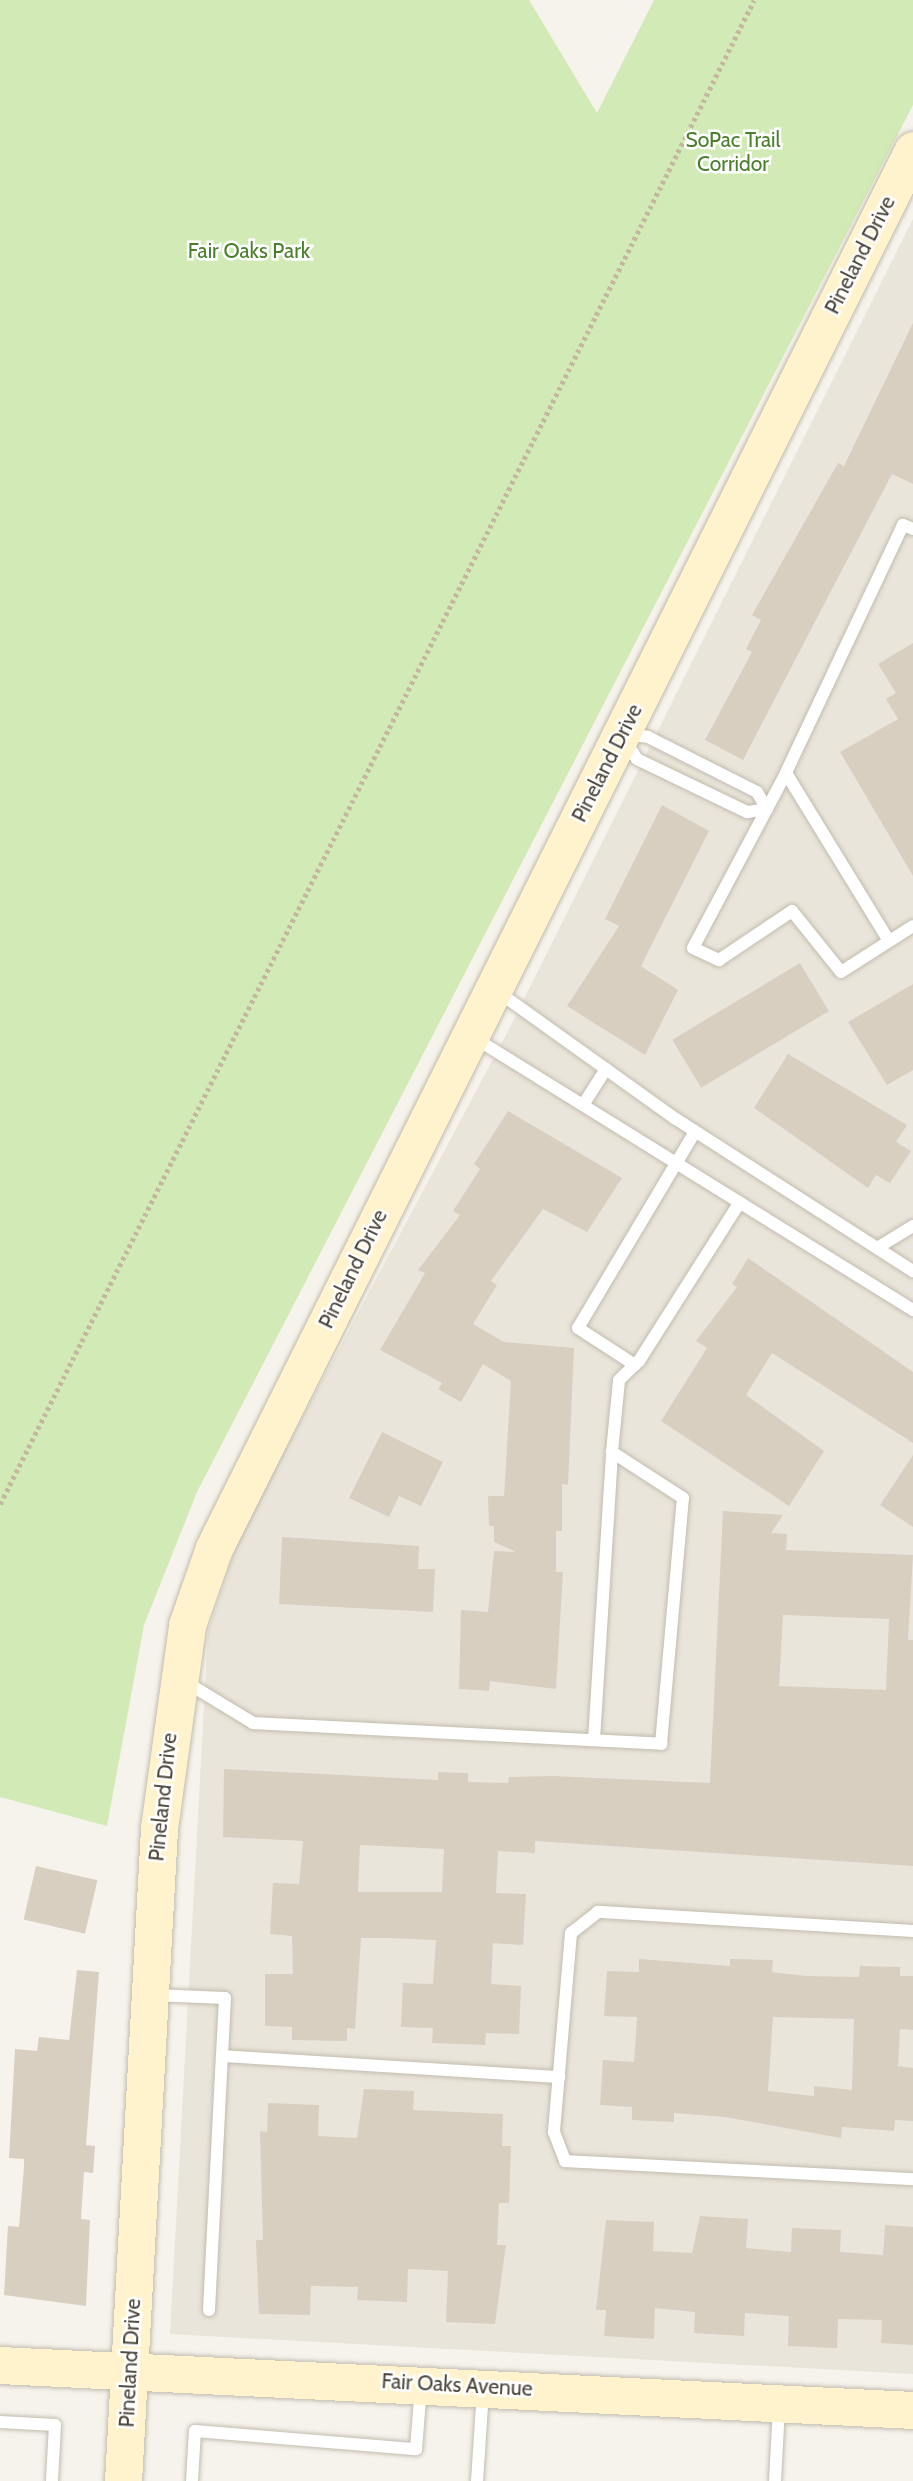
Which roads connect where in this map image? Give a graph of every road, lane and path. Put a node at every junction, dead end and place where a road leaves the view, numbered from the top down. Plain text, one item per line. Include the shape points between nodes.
1 (754, 0) edge
2 (913, 150) edge
3 (913, 529) edge
4 (621, 734) junction
5 (786, 773) junction
6 (767, 809) junction
7 (913, 926) edge
8 (889, 941) junction
9 (494, 989) junction
10 (470, 1034) junction
11 (606, 1069) junction
12 (583, 1105) junction
13 (695, 1132) junction
14 (677, 1163) junction
15 (740, 1202) junction
16 (913, 1226) edge
17 (877, 1248) junction
18 (913, 1271) edge
19 (913, 1310) edge
20 (635, 1365) junction
21 (612, 1452) junction
22 (0, 1504) edge
23 (178, 1677) junction
24 (594, 1740) junction
25 (913, 1931) edge
26 (146, 1995) junction
27 (222, 2056) junction
28 (559, 2077) junction
29 (913, 2179) edge
30 (209, 2310) dead end
31 (0, 2365) edge
32 (131, 2368) junction
33 (422, 2384) junction
34 (484, 2387) junction
35 (779, 2403) junction
36 (913, 2410) edge
37 (0, 2422) edge
38 (52, 2481) edge
39 (123, 2481) edge
40 (192, 2481) edge
41 (477, 2481) edge
42 (775, 2481) edge

1 - 22 path
2 - 4 street, Pineland Drive
3 - 5 lane via 903,525
4 - 6 lane via 648,737 757,792
4 - 6 lane via 637,759 747,812
4 - 9 street, Pineland Drive
5 - 6 lane
5 - 8 lane
6 - 8 lane via 694,947 719,960 792,911 841,972
7 - 8 lane
9 - 10 street, Pineland Drive
9 - 11 lane
10 - 12 lane
10 - 23 street, Pineland Drive via 214,1548 187,1625
11 - 12 lane
11 - 13 lane
12 - 14 lane
13 - 14 lane
13 - 17 lane
14 - 15 lane
14 - 20 lane via 578,1328
15 - 19 lane
15 - 20 lane
16 - 17 lane
17 - 18 lane
20 - 21 lane via 619,1380
21 - 24 lane
21 - 24 lane via 683,1498 661,1744
23 - 24 lane via 253,1723
23 - 26 street, Pineland Drive
25 - 28 lane via 598,1912 570,1933
26 - 27 lane via 225,1998
26 - 32 street, Pineland Drive
27 - 28 lane
27 - 30 lane
28 - 29 lane via 554,2132 565,2161
31 - 32 street, Fair Oaks Avenue
32 - 33 street, Fair Oaks Avenue
32 - 39 street, Pineland Drive
33 - 34 street, Fair Oaks Avenue
33 - 40 lane via 416,2449 195,2431
34 - 35 street, Fair Oaks Avenue
34 - 41 lane
35 - 36 street, Fair Oaks Avenue
35 - 42 lane
37 - 38 lane via 55,2425

